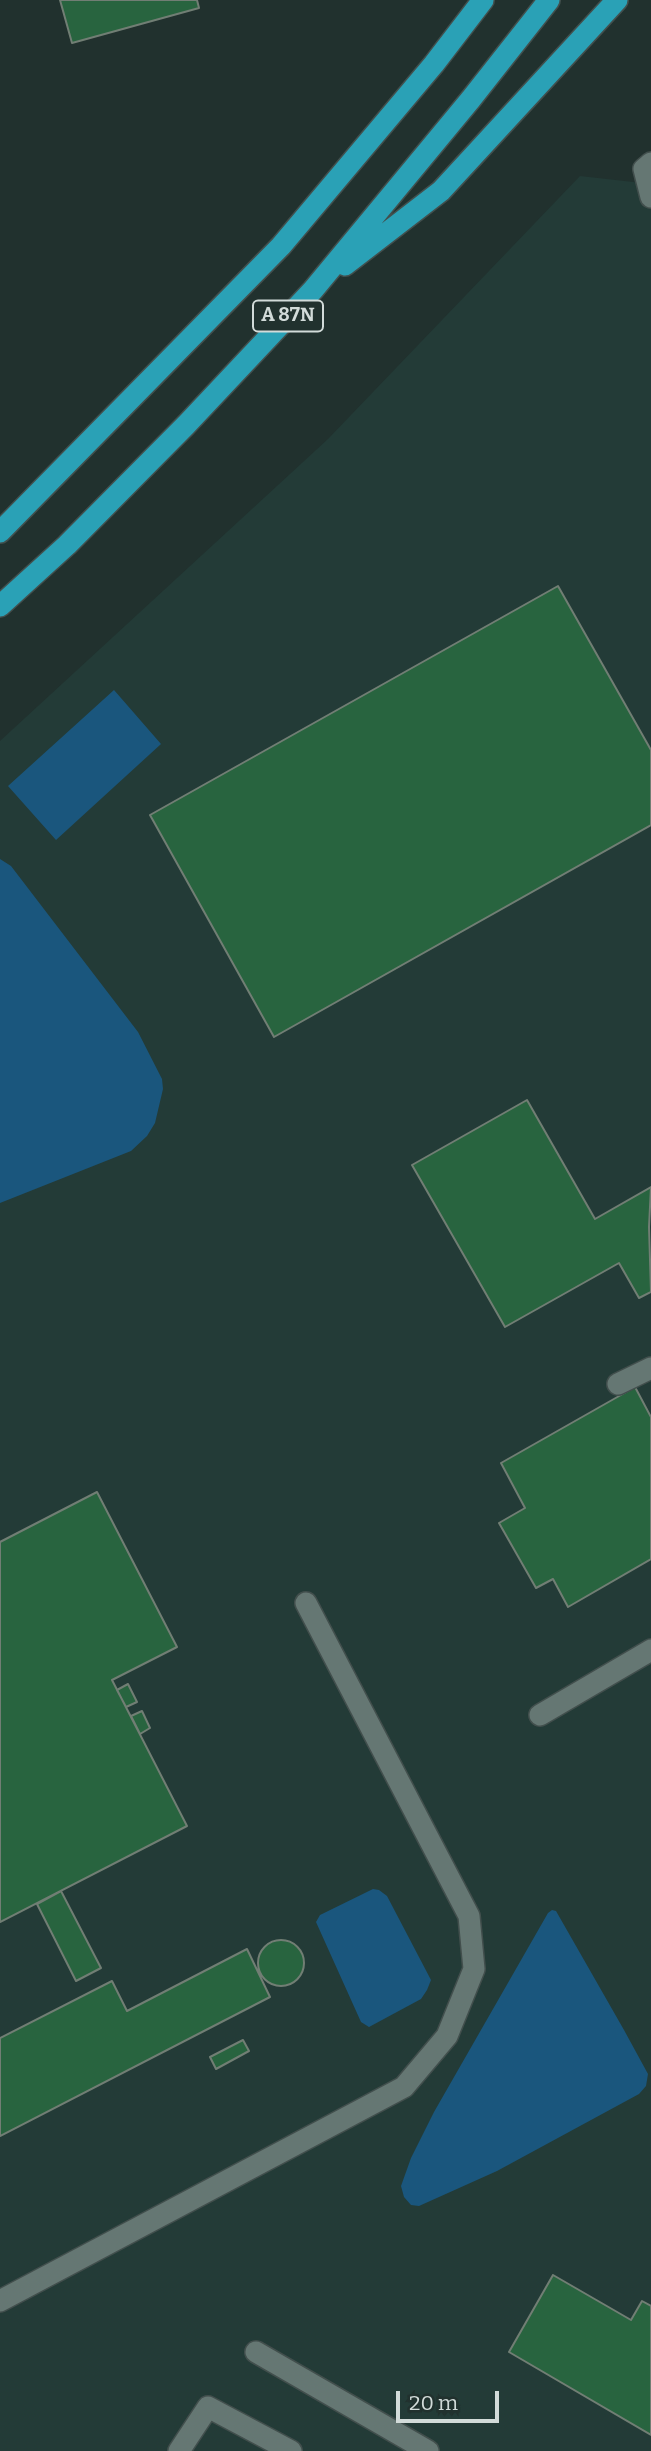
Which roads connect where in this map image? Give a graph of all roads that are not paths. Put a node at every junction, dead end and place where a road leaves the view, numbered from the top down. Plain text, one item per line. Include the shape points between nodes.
1 (484, 0) edge
2 (549, 0) edge
3 (617, 0) edge
4 (651, 163) edge
5 (651, 197) edge
6 (313, 290) junction
7 (0, 532) edge
8 (0, 606) edge
9 (651, 1368) edge
10 (618, 1384) dead end
11 (306, 1603) dead end
12 (651, 1650) edge
13 (540, 1715) dead end
14 (0, 2301) edge
15 (256, 2352) dead end
16 (179, 2451) edge
17 (290, 2451) edge
18 (428, 2451) edge

1 - 7 highway, A 87N via 281,246
2 - 6 highway, A 87N
3 - 6 highway via 441,191
4 - 5 street via 644,169
6 - 8 highway, A 87N via 68,545
9 - 10 street
11 - 14 street via 469,1916 474,1969 447,2036 404,2087
12 - 13 street
15 - 18 street
16 - 17 street via 208,2406

